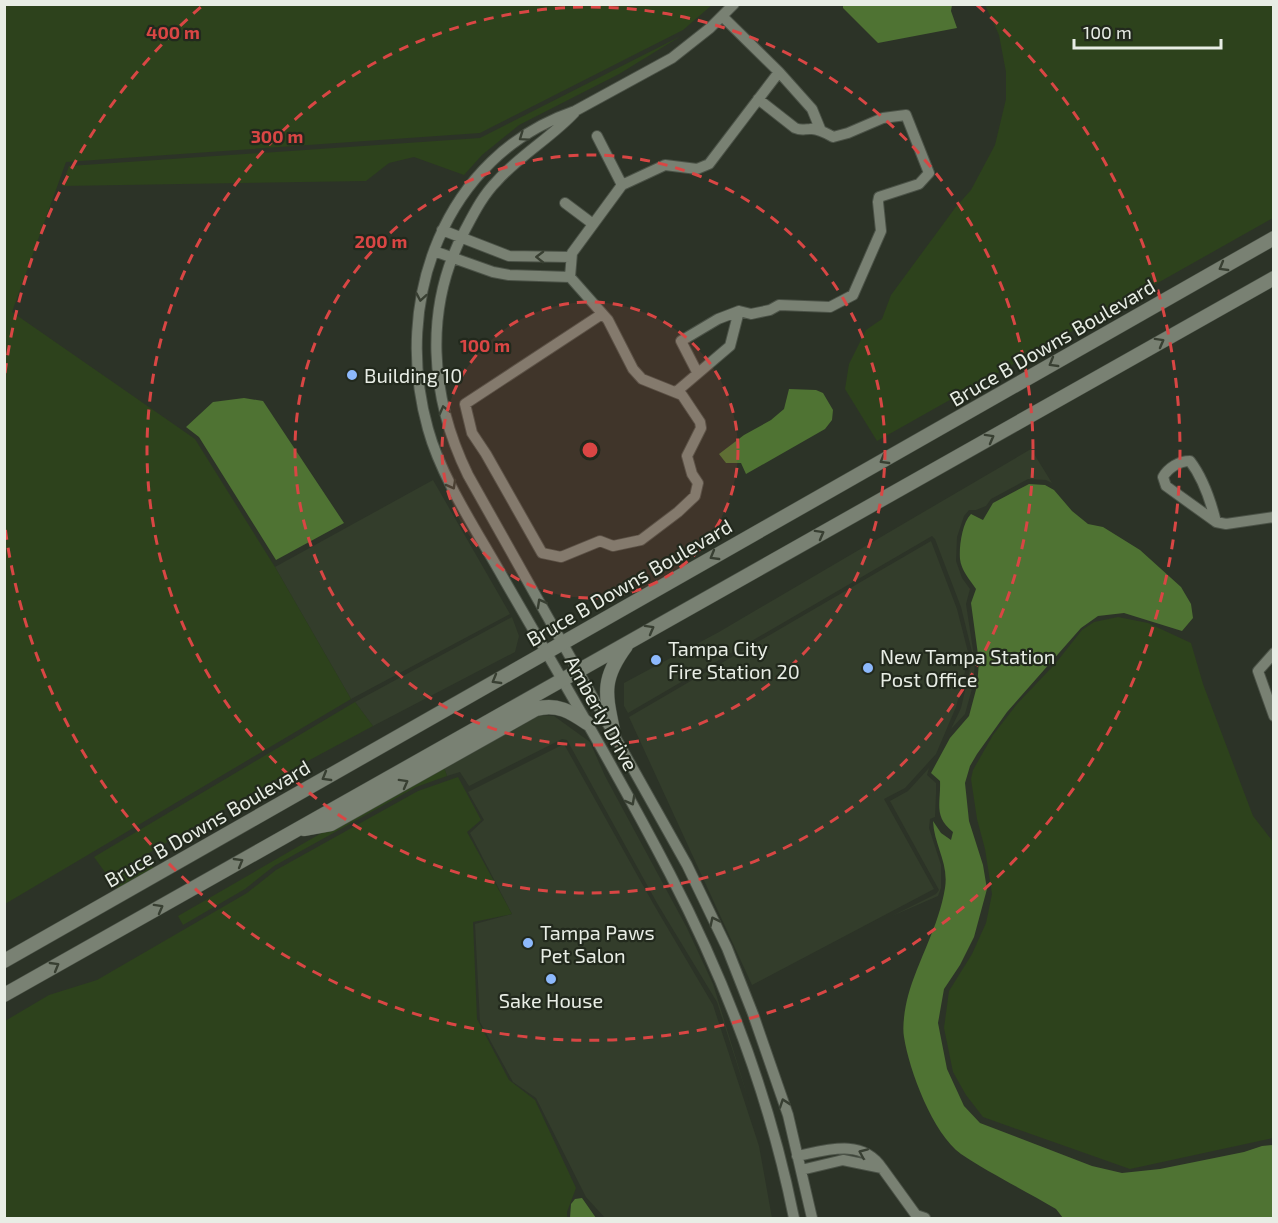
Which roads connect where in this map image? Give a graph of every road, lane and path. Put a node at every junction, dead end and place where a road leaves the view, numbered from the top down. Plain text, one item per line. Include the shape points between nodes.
1 (734, 4) edge
2 (722, 16) junction
3 (779, 72) junction
4 (758, 99) junction
5 (575, 111) junction
6 (821, 131) junction
7 (597, 136) dead end
8 (622, 184) junction
9 (565, 203) dead end
10 (593, 224) junction
11 (442, 230) junction
12 (461, 237) junction
13 (1274, 238) edge
14 (434, 251) junction
15 (499, 253) junction
16 (572, 257) junction
17 (452, 258) junction
18 (493, 272) junction
19 (570, 277) junction
20 (1274, 278) edge
21 (739, 311) junction
22 (602, 314) junction
23 (697, 372) junction
24 (676, 392) junction
25 (1274, 517) edge
26 (1216, 522) junction
27 (630, 641) junction
28 (562, 642) junction
29 (546, 651) junction
30 (1274, 653) edge
31 (578, 670) junction
32 (563, 679) junction
33 (1274, 716) edge
34 (587, 723) junction
35 (614, 735) junction
36 (294, 832) junction
37 (4, 961) edge
38 (4, 995) edge
39 (841, 1148) junction
40 (843, 1160) junction
41 (799, 1162) junction
42 (783, 1163) junction
43 (882, 1168) junction
44 (794, 1218) edge
45 (813, 1218) edge
46 (925, 1218) edge

1 - 2 street, Amberly Drive
2 - 3 street
2 - 5 street, Amberly Drive via 672,58
3 - 4 street
3 - 6 street via 813,110
4 - 6 street via 795,128
4 - 8 street via 709,164 697,169 665,165
5 -> 11 street, Amberly Drive via 527,134 493,160 464,192
5 - 12 street, Amberly Drive via 496,181
6 - 21 street via 833,137 883,118 906,115 929,173 919,184 879,197 881,231 853,295 830,307 779,305 751,314
7 - 8 street
8 - 10 street
9 - 10 street
10 - 16 street
11 - 12 street
11 - 14 street, Amberly Drive
12 - 15 street
12 - 17 street, Amberly Drive
13 -> 28 main road, Bruce B Downs Boulevard
14 - 17 street
14 -> 29 street, Amberly Drive via 423,285 416,330 417,375 428,429 452,485
16 -> 15 street
15 - 18 street
16 - 19 street
17 - 18 street
28 -> 17 street, Amberly Drive via 468,475 448,429 438,381 436,344 441,294
18 - 19 street
19 - 22 street
27 -> 20 main road
21 - 23 street via 730,346
21 - 23 street via 681,341
22 - 24 street via 642,380
22 - 24 street via 465,404 472,433 542,553 561,557 600,541 613,546 641,540 695,496 698,483 687,456 701,428 700,422
23 - 24 street
25 - 26 street
26 - 26 street via 1166,486 1166,471 1190,461
27 - 31 main road
27 - 35 main road via 612,667 609,679 608,702
28 - 29 main road, Bruce B Downs Boulevard
28 - 31 street, Amberly Drive
29 - 32 street, Amberly Drive
29 -> 37 main road, Bruce B Downs Boulevard
30 - 33 street via 1258,670
31 - 32 main road
31 - 35 street, Amberly Drive
32 - 34 street, Amberly Drive
32 - 36 main road
36 -> 34 main road via 331,824 536,709 559,707
34 -> 42 street, Amberly Drive via 670,874 711,959 738,1023
41 -> 35 street, Amberly Drive via 780,1093 727,948 687,865
38 -> 36 main road
39 - 40 street
39 - 41 street
43 -> 39 street via 871,1156
40 - 41 street
40 - 43 street
41 - 42 street
41 - 45 street, Amberly Drive
42 - 44 street, Amberly Drive
43 - 46 street via 916,1215

